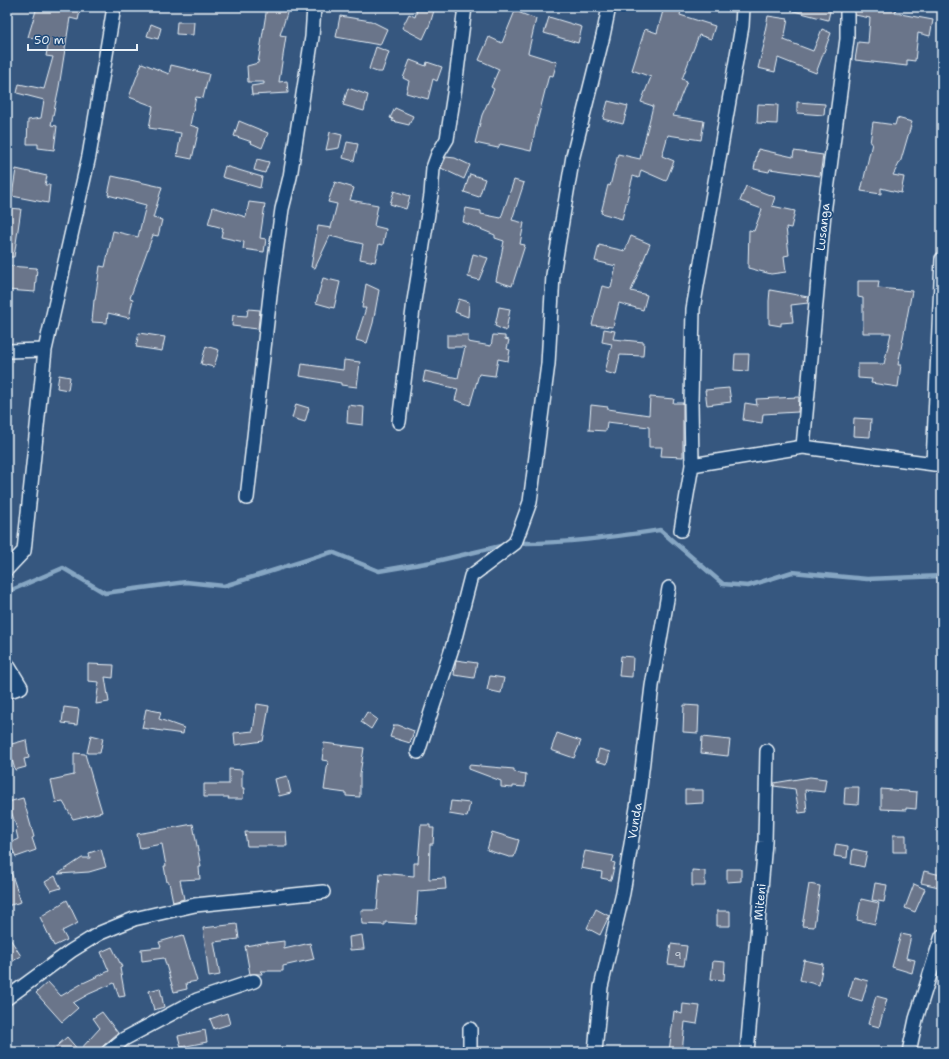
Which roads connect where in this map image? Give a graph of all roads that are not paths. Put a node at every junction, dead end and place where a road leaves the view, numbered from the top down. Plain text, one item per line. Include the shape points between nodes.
1 (114, 7) edge
2 (314, 7) edge
3 (465, 7) edge
4 (609, 7) edge
5 (743, 7) edge
6 (847, 7) edge
7 (942, 259) edge
8 (45, 350) junction
9 (7, 351) edge
10 (399, 422) dead end
11 (803, 447) junction
12 (692, 465) junction
13 (937, 465) edge
14 (247, 498) dead end
15 (681, 530) dead end
16 (7, 570) edge
17 (669, 588) dead end
18 (7, 664) edge
19 (7, 692) edge
20 (767, 751) dead end
21 (418, 752) dead end
22 (323, 892) dead end
23 (942, 936) edge
24 (254, 982) dead end
25 (7, 998) edge
26 (470, 1029) dead end
27 (108, 1052) edge
28 (470, 1052) edge
29 (596, 1052) edge
30 (747, 1052) edge
31 (909, 1052) edge

1 - 8 street via 89,156
2 - 14 street via 312,37 272,280
3 - 10 street via 446,139 433,168
4 - 21 street via 573,156 553,275 548,364 530,502 514,543 471,576 454,642
5 - 12 street via 742,26 693,309
6 - 11 street, Lusanga via 847,39 824,213
7 - 13 street
8 - 9 street
8 - 16 street via 24,551
11 - 12 street
11 - 13 street
12 - 15 street
17 - 29 street, Vunda via 652,686 639,795 623,893 601,987
18 - 19 street via 21,687
20 - 30 street, Miteni via 765,842
22 - 25 street via 195,905 134,919 100,933 71,951
23 - 31 street via 916,1019
24 - 27 street via 197,1000 124,1039
26 - 28 street

